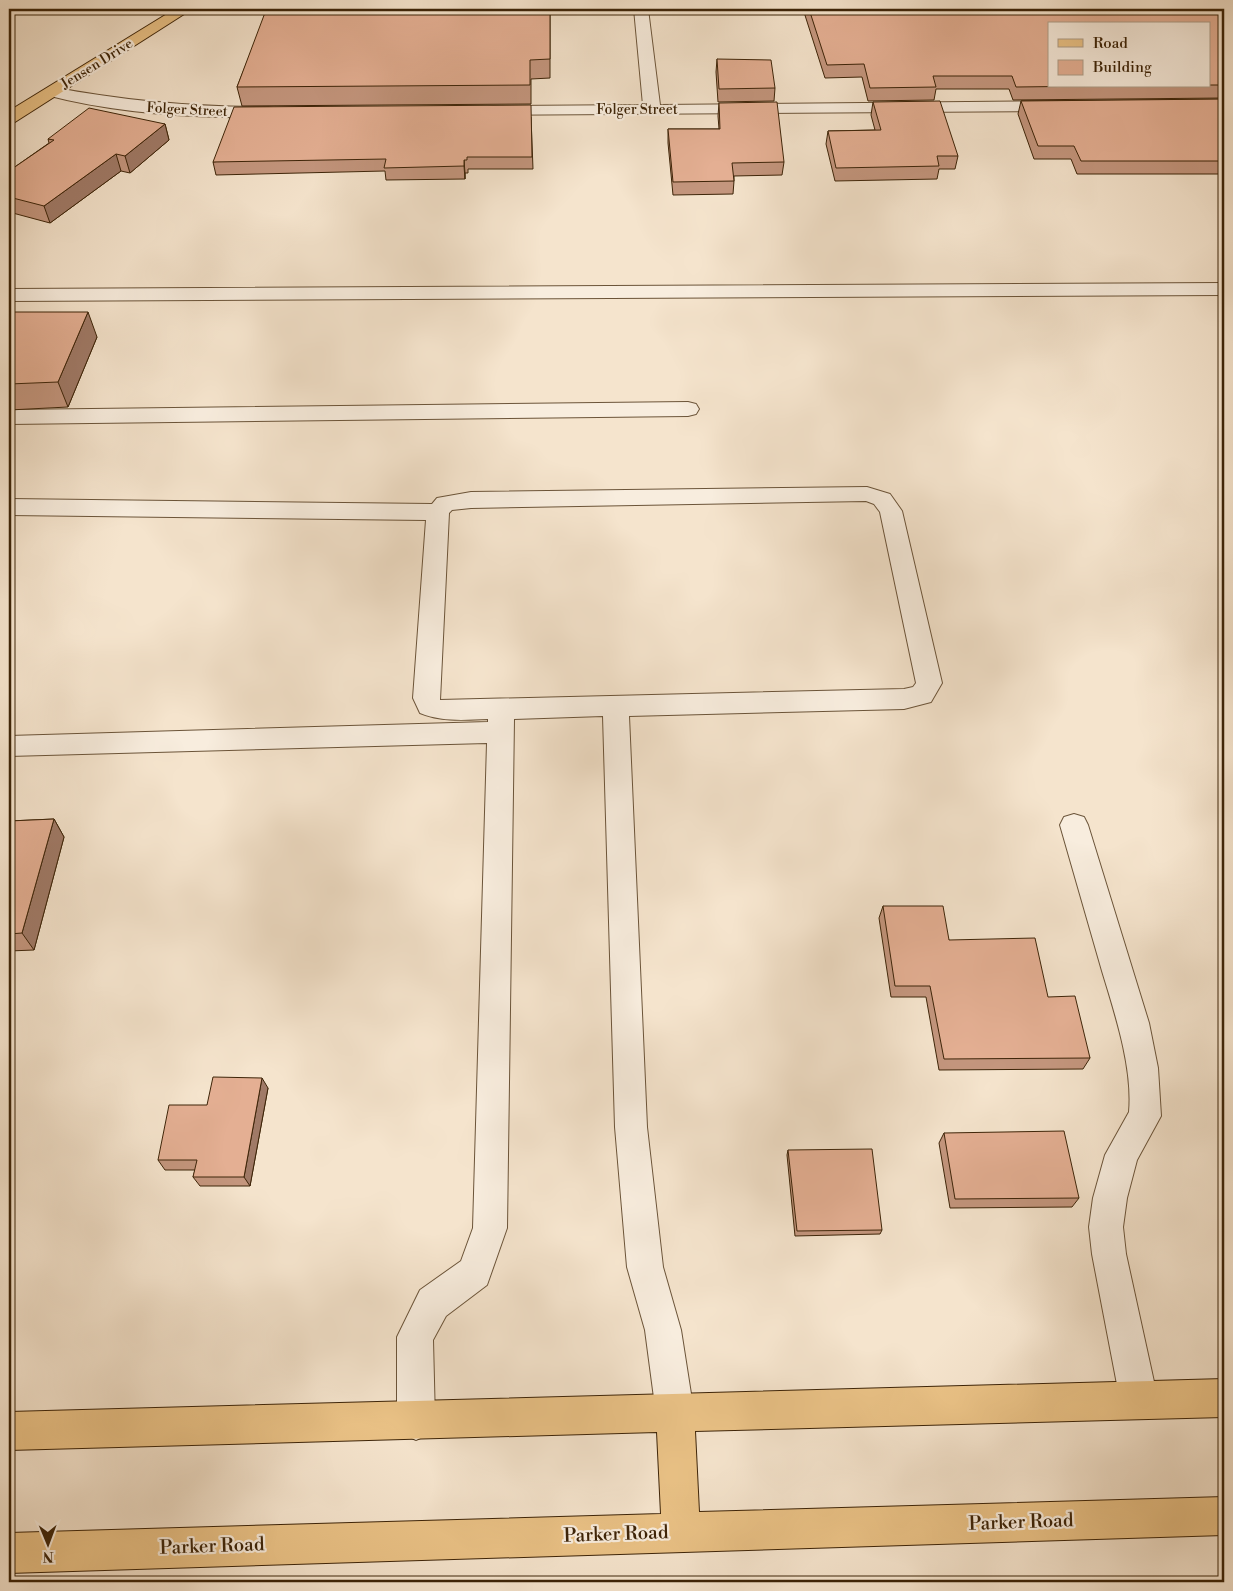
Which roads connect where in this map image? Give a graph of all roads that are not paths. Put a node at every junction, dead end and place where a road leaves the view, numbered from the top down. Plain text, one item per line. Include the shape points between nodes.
1 (185, 9) edge
2 (641, 9) edge
3 (52, 92) junction
4 (1076, 106) edge
5 (652, 110) junction
6 (476, 111) edge
7 (280, 112) edge
8 (9, 118) edge
9 (1224, 289) edge
10 (9, 294) edge
11 (688, 409) dead end
12 (9, 417) edge
13 (9, 507) edge
14 (438, 512) junction
15 (616, 706) junction
16 (502, 721) junction
17 (9, 746) edge
18 (1074, 825) dead end
19 (1224, 1398) edge
20 (1139, 1400) junction
21 (675, 1414) junction
22 (416, 1420) junction
23 (9, 1430) edge
24 (1224, 1516) edge
25 (682, 1532) junction
26 (9, 1553) edge

1 - 3 main road, Jensen Drive
2 - 5 street
3 - 7 street, Folger Street via 127,107 182,112
3 - 8 main road, Jensen Drive
4 - 5 street, Folger Street
5 - 6 street, Folger Street
9 - 10 street
11 - 12 street
13 - 14 street
14 - 15 street via 446,503 470,500 867,494 882,499 891,510 929,684 922,695 904,699
14 - 16 street via 426,698 429,706 439,710
15 - 16 street
15 - 21 street via 631,1127 645,1267 663,1330
16 - 17 street
16 - 22 street via 490,1228 475,1273 433,1302 415,1337
18 - 20 street via 1133,1023 1142,1068 1145,1116 1122,1155 1106,1227
19 - 20 main road
20 - 21 main road
21 - 22 main road
21 - 25 main road
22 - 23 main road
24 - 25 main road, Parker Road
25 - 26 main road, Parker Road

